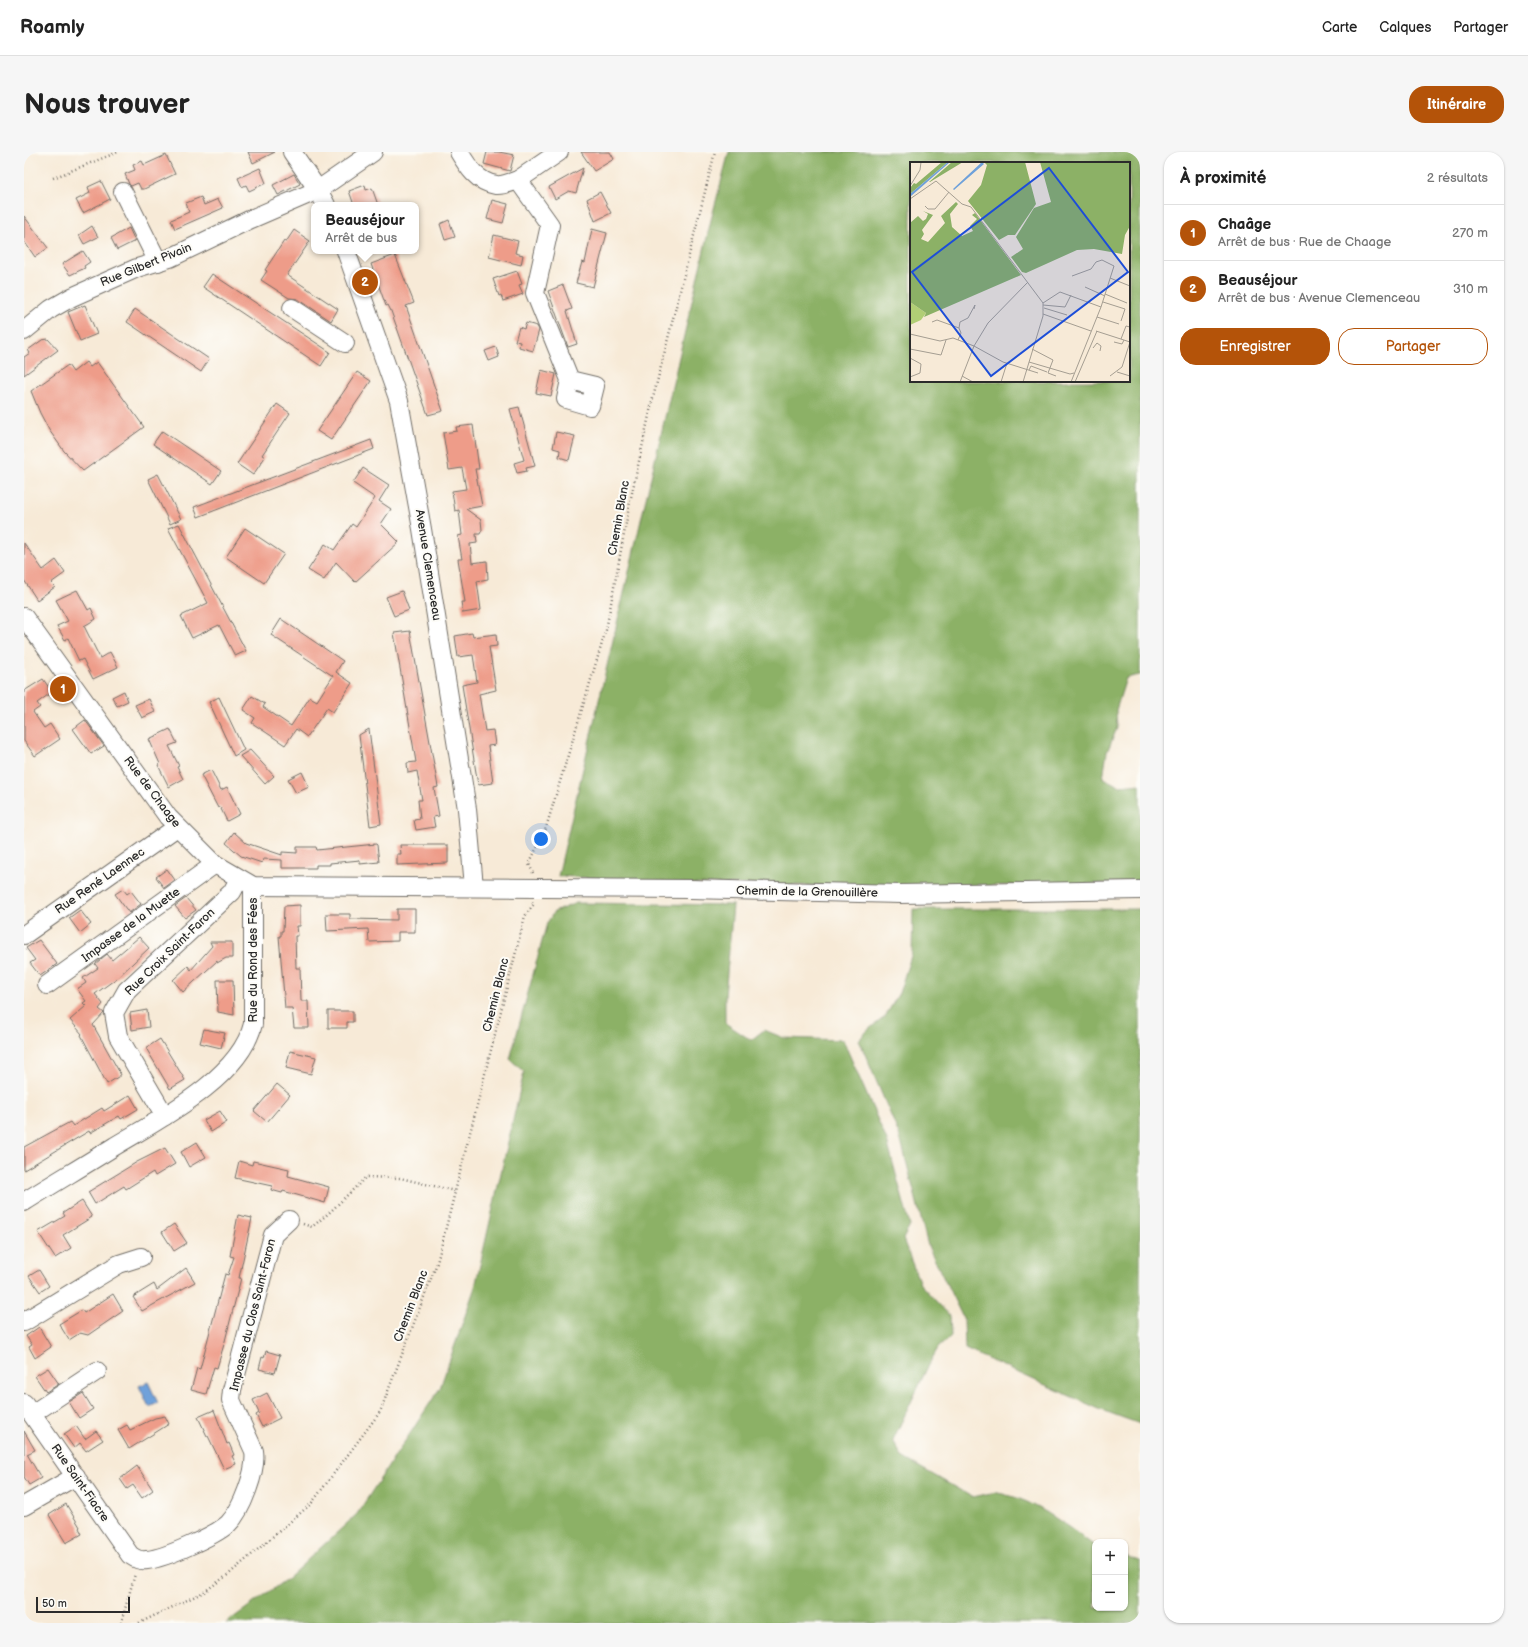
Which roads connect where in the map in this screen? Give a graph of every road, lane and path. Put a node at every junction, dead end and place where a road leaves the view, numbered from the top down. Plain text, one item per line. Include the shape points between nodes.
1 (118, 152) edge
2 (292, 152) edge
3 (373, 152) edge
4 (459, 152) edge
5 (559, 152) edge
6 (715, 152) edge
7 (53, 178) dead end
8 (518, 180) junction
9 (123, 192) dead end
10 (322, 198) edge
11 (311, 202) edge
12 (312, 202) edge
13 (347, 254) edge
14 (158, 262) junction
15 (292, 308) dead end
16 (24, 331) edge
17 (345, 343) dead end
18 (570, 380) dead end
19 (24, 617) edge
20 (177, 827) junction
21 (215, 864) junction
22 (533, 879) dead end
23 (246, 882) junction
24 (474, 887) junction
25 (1140, 890) edge
26 (530, 899) dead end
27 (24, 935) edge
28 (47, 985) dead end
29 (165, 1116) junction
30 (455, 1191) junction
31 (24, 1202) edge
32 (289, 1220) joint
33 (141, 1257) dead end
34 (24, 1322) edge
35 (97, 1371) dead end
36 (28, 1409) edge
37 (76, 1476) junction
38 (24, 1506) edge
39 (138, 1560) junction
40 (121, 1623) edge
41 (139, 1623) edge

1 - 7 path
2 - 10 street
3 - 10 street, Rue Gilbert Pivain
4 - 8 street via 470,170 482,180 497,186
5 - 8 street
6 - 22 path, Chemin Blanc via 652,402 606,630 545,831 529,864 533,871
8 - 18 street via 550,225 535,293
9 - 14 street
10 - 12 street, Rue Gilbert Pivain
11 - 14 street, Rue Gilbert Pivain
13 - 24 street, Avenue Clemenceau via 399,401 424,536 467,809
14 - 16 street, Rue Gilbert Pivain via 137,268 72,297 51,309
15 - 17 street
19 - 20 street, Rue de Chaage
20 - 21 street, Rue de Chaage
20 - 27 street, Rue René Laennec
21 - 23 street, Rue de Chaage
21 - 28 street, Impasse de la Muette
23 - 24 street via 398,888
23 - 29 street, Rue du Rond des Fées via 254,1024 251,1033 236,1057 207,1088
23 - 29 street, Rue Croix Saint-Faron via 232,892 127,990 114,1013 118,1036
24 - 25 street, Chemin de la Grenouillère via 900,894
26 - 30 path, Chemin Blanc via 534,904 525,916
29 - 31 street
30 - 32 path via 400,1178 366,1177 312,1226
30 - 41 path, Chemin Blanc via 437,1263 380,1412 311,1504 204,1592
32 - 39 street, Impasse du Clos Saint-Faron via 273,1235 232,1390 231,1400 252,1444 256,1459 254,1473 237,1511 228,1523 207,1537 154,1559
33 - 34 street via 119,1264
35 - 36 street
36 - 37 street, Rue Saint-Fiacre
37 - 38 street
37 - 39 street, Rue Saint-Fiacre via 126,1550
39 - 40 path

